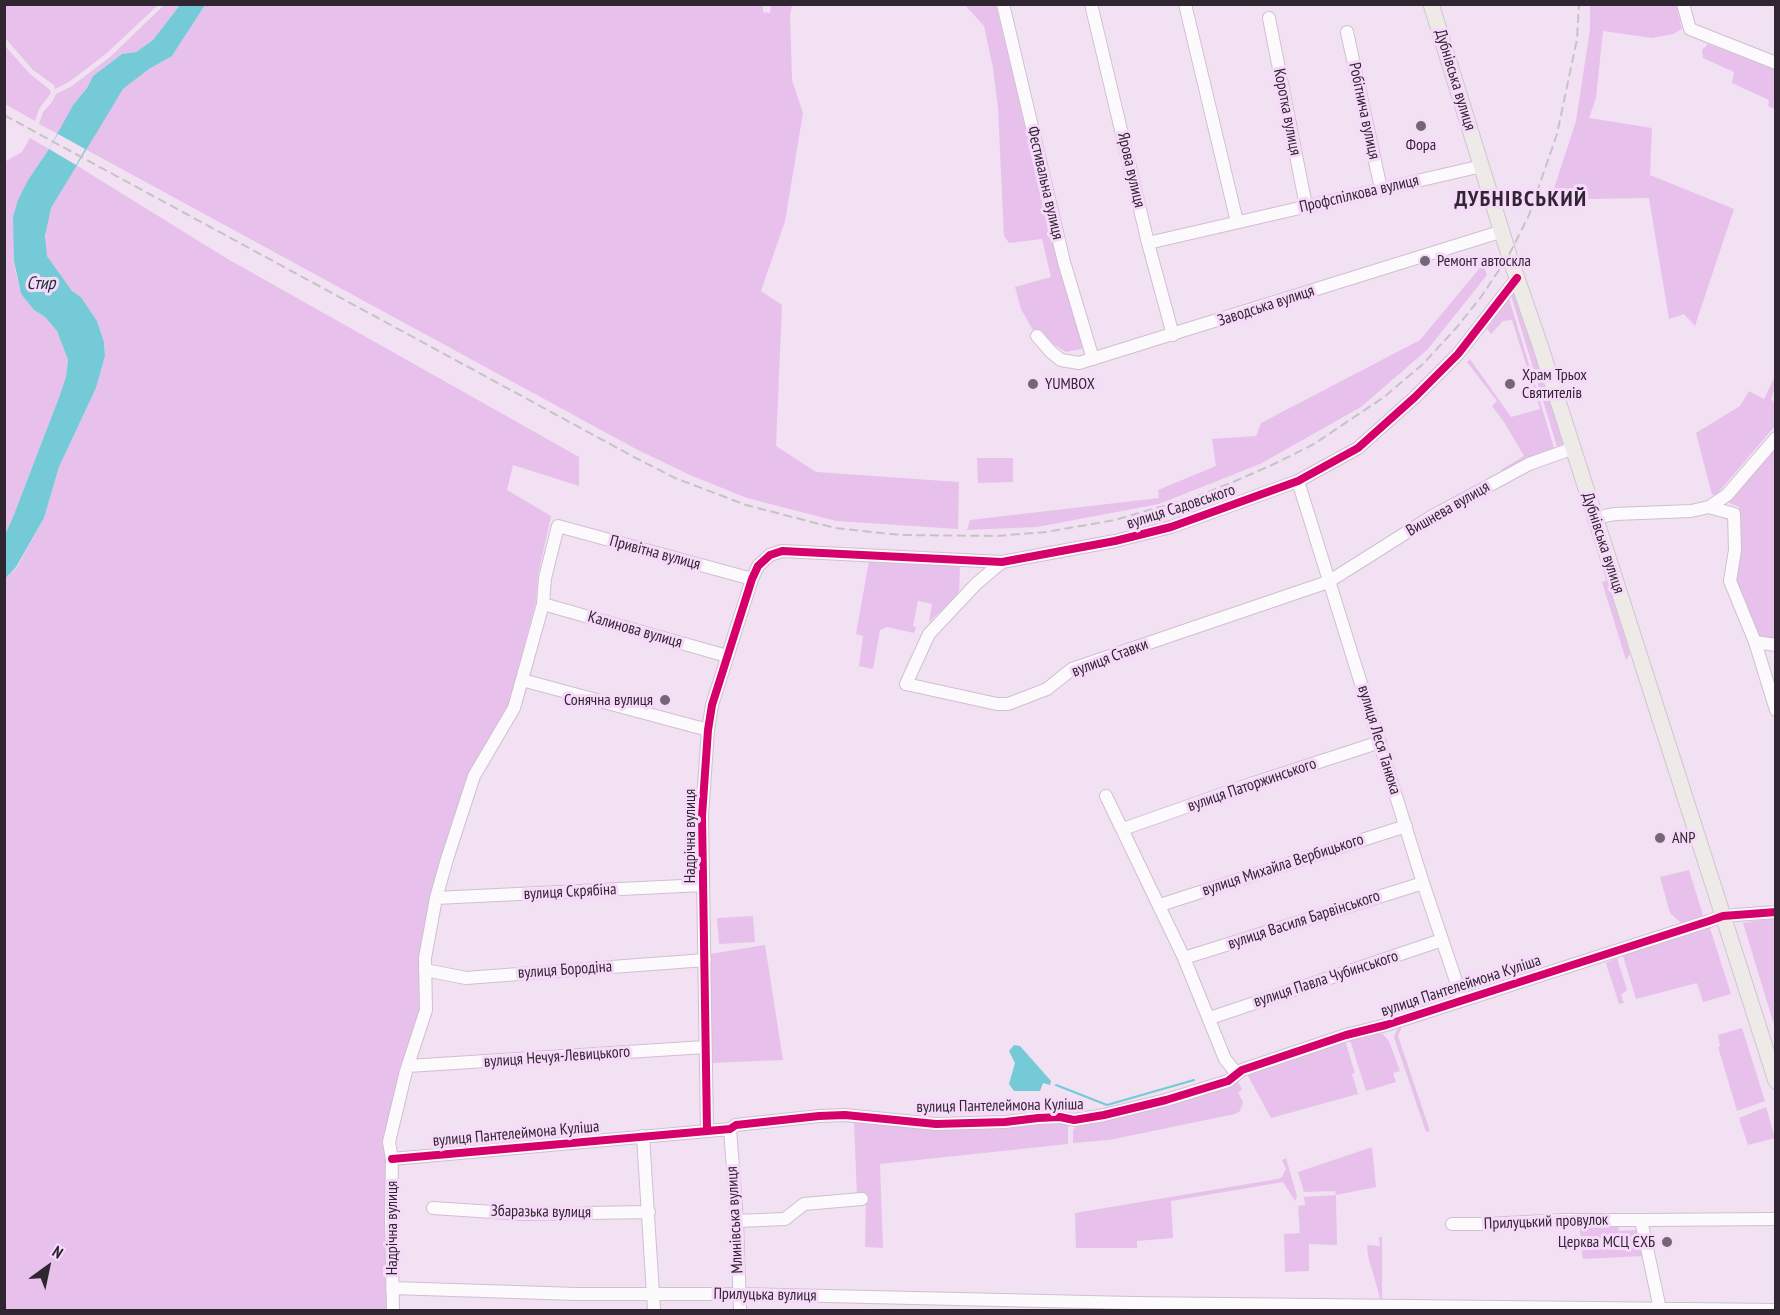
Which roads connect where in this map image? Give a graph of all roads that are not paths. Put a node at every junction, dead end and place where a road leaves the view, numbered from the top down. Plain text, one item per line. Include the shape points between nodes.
1 (1004, 4) edge
2 (1091, 4) edge
3 (1185, 4) edge
4 (1431, 4) edge
5 (1683, 4) edge
6 (1269, 18) dead end
7 (1347, 32) dead end
8 (1776, 63) edge
9 (1482, 166) junction
10 (1381, 189) junction
11 (1306, 206) junction
12 (1237, 222) junction
13 (1503, 231) junction
14 (1148, 243) junction
15 (1517, 278) junction
16 (1173, 335) junction
17 (1037, 336) dead end
18 (1093, 359) junction
19 (1776, 438) edge
20 (1574, 448) junction
21 (1298, 481) junction
22 (1709, 507) junction
23 (1594, 518) junction
24 (558, 526) joint
25 (770, 555) joint
26 (1002, 562) junction
27 (752, 579) junction
28 (1328, 582) junction
29 (543, 604) junction
30 (1755, 642) junction
31 (1776, 645) edge
32 (727, 656) junction
33 (522, 680) junction
34 (1776, 710) edge
35 (708, 730) junction
36 (1380, 742) junction
37 (1106, 796) dead end
38 (1406, 826) junction
39 (1124, 830) junction
40 (1423, 883) junction
41 (703, 885) junction
42 (436, 898) junction
43 (1160, 905) junction
44 (1776, 912) edge
45 (1723, 916) junction
46 (1442, 940) junction
47 (1184, 958) junction
48 (705, 960) junction
49 (425, 970) junction
50 (1462, 999) junction
51 (1210, 1018) junction
52 (705, 1047) junction
53 (408, 1066) junction
54 (1237, 1074) junction
55 (1776, 1081) edge
56 (707, 1130) junction
57 (730, 1130) junction
58 (643, 1136) junction
59 (392, 1159) junction
60 (862, 1199) dead end
61 (433, 1208) dead end
62 (649, 1212) junction
63 (1776, 1219) edge
64 (1641, 1220) junction
65 (737, 1221) junction
66 (1452, 1224) dead end
67 (393, 1288) junction
68 (739, 1294) junction
69 (654, 1295) junction
70 (1660, 1309) edge
71 (1776, 1310) edge
72 (393, 1311) edge
73 (654, 1311) edge
74 (740, 1311) edge

1 - 18 street, Фестивальна вулиця via 1064,262
2 - 14 street, Ярова вулиця
3 - 12 street
4 - 9 main road, Дубнівська вулиця
5 - 8 street via 1690,29
6 - 11 street, Коротка вулиця
7 - 10 street, Робітнича вулиця
9 - 10 street, Профспілкова вулиця
9 - 13 main road, Дубнівська вулиця
10 - 11 street, Профспілкова вулиця
11 - 12 street, Профспілкова вулиця
12 - 14 street, Профспілкова вулиця
13 - 15 main road, Дубнівська вулиця
13 - 16 street, Заводська вулиця
14 - 16 street, Ярова вулиця
15 - 20 main road, Дубнівська вулиця
15 - 21 street, вулиця Садовського via 1458,354 1415,397 1358,448
16 - 18 street, Заводська вулиця
17 - 18 street, Заводська вулиця via 1061,360 1079,363
19 - 22 street via 1727,495
20 - 23 main road, Дубнівська вулиця
20 - 28 street, Вишнева вулиця via 1529,464 1441,512
21 - 26 street, вулиця Садовського via 1171,527
21 - 28 street, вулиця Леся Танюка
22 - 23 street
22 - 30 street via 1734,514 1735,550 1730,581
23 - 45 main road, Дубнівська вулиця
24 - 27 street, Привітна вулиця
24 - 29 street, Надрічна вулиця
25 - 26 street, вулиця Садовського via 783,551
25 - 27 street, Надрічна вулиця
26 - 28 street, вулиця Ставки via 929,634 906,684 1008,704 1047,689 1072,669
27 - 32 street, Надрічна вулиця
28 - 36 street, вулиця Леся Танюка
29 - 32 street, Калинова вулиця
29 - 33 street, Надрічна вулиця
30 - 31 street
30 - 34 street
32 - 35 street, Надрічна вулиця
33 - 35 street
33 - 42 street, Надрічна вулиця via 514,708 474,776
35 - 41 street, Надрічна вулиця via 703,786
36 - 38 street, вулиця Леся Танюка
36 - 39 street, вулиця Паторжинського
37 - 39 street
38 - 40 street, вулиця Леся Танюка
38 - 43 street, вулиця Михайла Вербицького
39 - 43 street
40 - 46 street, вулиця Леся Танюка
40 - 47 street, вулиця Василя Барвінського
41 - 42 street, вулиця Скрябіна
41 - 48 street, Надрічна вулиця
42 - 49 street, Надрічна вулиця
43 - 47 street
44 - 45 street, вулиця Пантелеймона Куліша
45 - 50 street, вулиця Пантелеймона Куліша
45 - 55 main road, Дубнівська вулиця
46 - 50 street, вулиця Леся Танюка
46 - 51 street, вулиця Павла Чубинського
47 - 51 street
48 - 49 street, вулиця Бородіна via 466,978
48 - 52 street, Надрічна вулиця
49 - 53 street, Надрічна вулиця via 426,1010
50 - 54 street, вулиця Пантелеймона Куліша
51 - 54 street via 1225,1059
52 - 53 street, вулиця Нечуя-Левицького
52 - 56 street, Надрічна вулиця
53 - 59 street, Надрічна вулиця via 389,1142
54 - 57 street, вулиця Пантелеймона Куліша via 1228,1081 1166,1100 1074,1120 1060,1117 936,1124 819,1116 736,1125
56 - 57 street, вулиця Пантелеймона Куліша
56 - 58 street, вулиця Пантелеймона Куліша
57 - 65 street, Млинівська вулиця
58 - 59 street, вулиця Пантелеймона Куліша
58 - 62 street
59 - 67 street, Надрічна вулиця
60 - 65 street via 804,1204 785,1219
61 - 62 street, Збаразька вулиця via 523,1214
62 - 69 street
63 - 64 street, Прилуцький провулок
64 - 66 street, Прилуцький провулок
64 - 70 street
65 - 68 street, Млинівська вулиця
67 - 69 street, Прилуцька вулиця
67 - 72 street, Надрічна вулиця
68 - 69 street, Прилуцька вулиця
68 - 70 street, Прилуцька вулиця
68 - 74 street, Млинівська вулиця
69 - 73 street
70 - 71 street, Прилуцька вулиця

